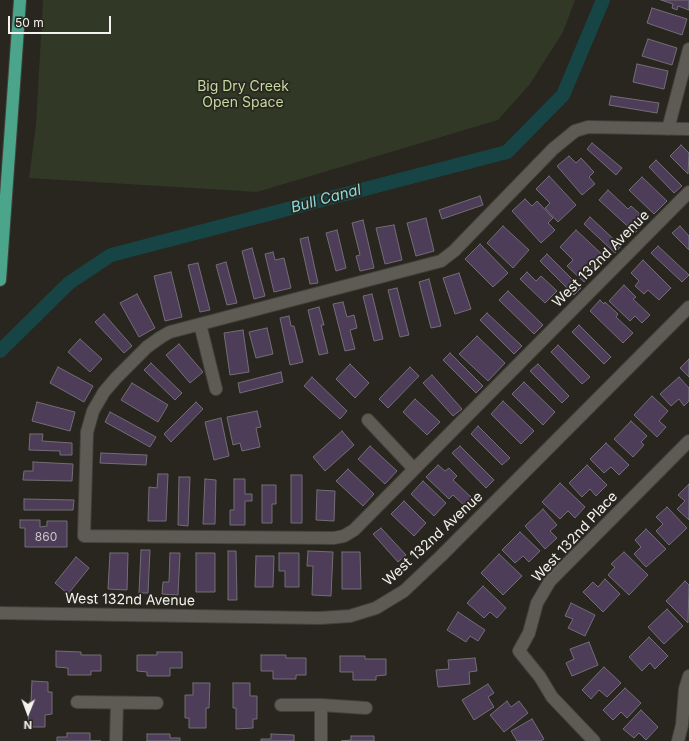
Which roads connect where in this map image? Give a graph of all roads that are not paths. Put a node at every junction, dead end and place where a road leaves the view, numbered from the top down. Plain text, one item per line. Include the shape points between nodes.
1 (20, 0) edge
2 (689, 49) edge
3 (668, 129) junction
4 (689, 129) edge
5 (689, 192) edge
6 (0, 280) edge
7 (689, 307) edge
8 (200, 324) junction
9 (216, 389) dead end
10 (368, 420) dead end
11 (689, 441) edge
12 (414, 469) junction
13 (0, 613) edge
14 (689, 676) edge
15 (77, 702) dead end
16 (117, 703) junction
17 (157, 703) dead end
18 (281, 705) dead end
19 (320, 705) junction
20 (366, 708) dead end
21 (116, 741) edge
22 (321, 741) edge
23 (594, 741) edge
24 (678, 741) edge

1 - 6 main road
2 - 3 street
3 - 4 street
3 - 8 street via 588,127 575,131 553,149 454,251 441,261
5 - 12 street, West 132nd Avenue
7 - 13 street, West 132nd Avenue via 441,556 404,591 376,608 350,616 320,618
8 - 9 street
8 - 12 street, West 132nd Avenue via 161,337 116,378 98,402 87,432 84,536 344,536 354,530
10 - 12 street
11 - 23 street, West 132nd Place via 550,581 537,603 529,632 519,651 552,697
14 - 24 street
15 - 16 street
16 - 17 street
16 - 21 street
18 - 19 street
19 - 20 street
19 - 22 street

